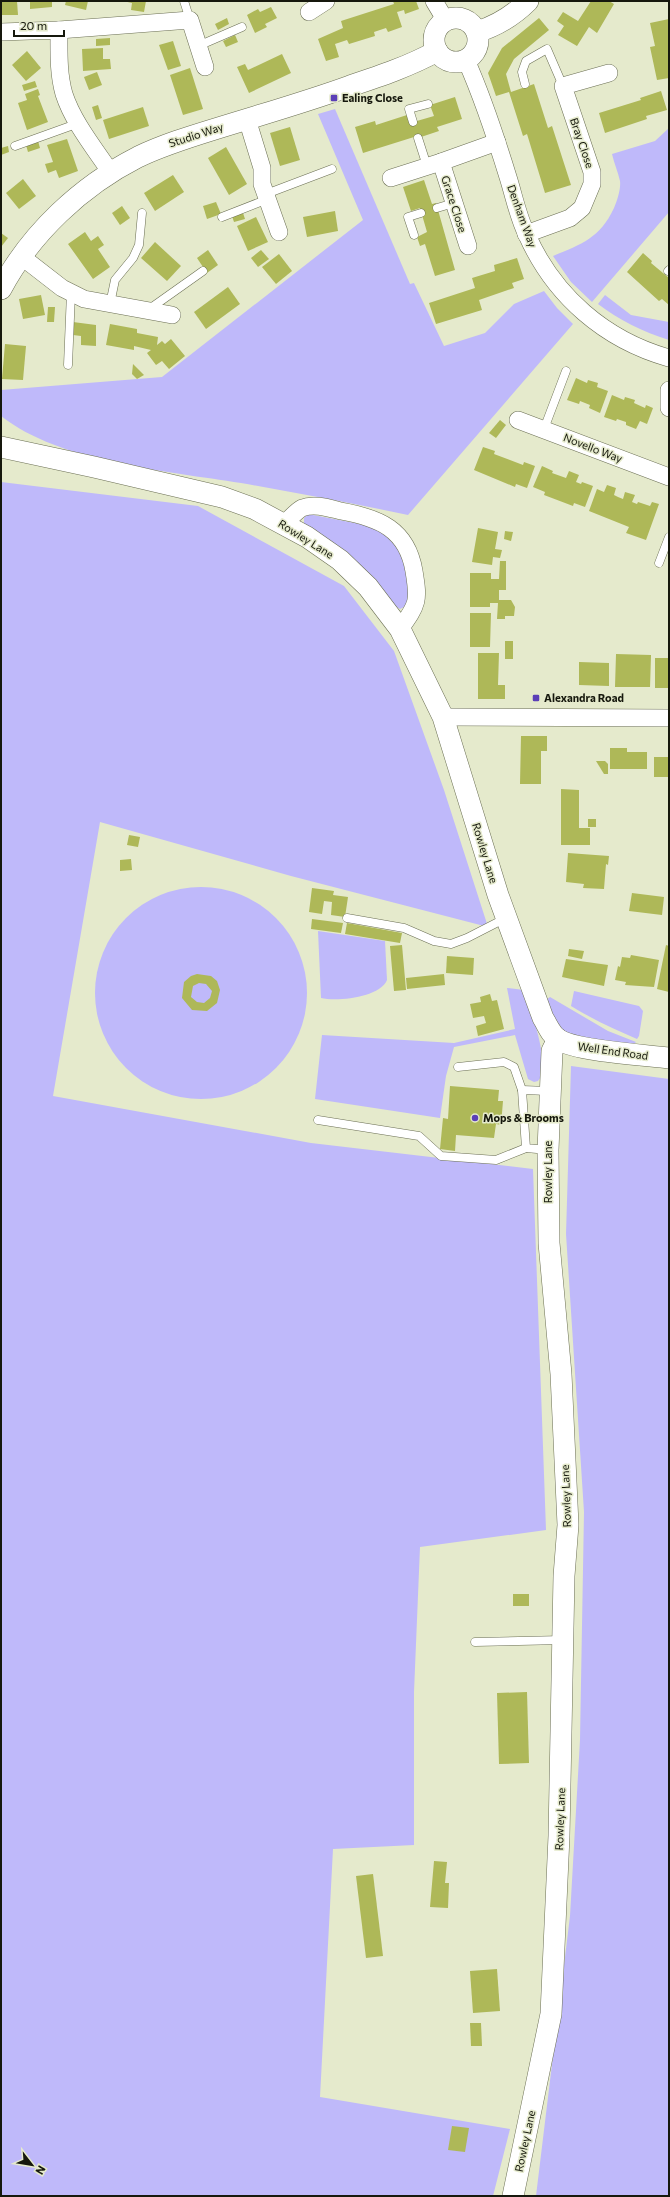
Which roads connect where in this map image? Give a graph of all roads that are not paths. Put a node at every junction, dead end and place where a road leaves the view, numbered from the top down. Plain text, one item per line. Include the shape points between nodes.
1 (184, 1) edge
2 (326, 1) edge
3 (434, 1) edge
4 (528, 1) edge
5 (309, 12) dead end
6 (190, 20) junction
7 (446, 22) junction
8 (242, 27) dead end
9 (59, 30) junction
10 (1, 32) edge
11 (477, 32) junction
12 (198, 46) junction
13 (437, 50) junction
14 (466, 60) junction
15 (206, 67) dead end
16 (609, 73) dead end
17 (525, 84) dead end
18 (563, 86) junction
19 (428, 104) dead end
20 (247, 119) junction
21 (413, 122) dead end
22 (79, 123) junction
23 (418, 138) dead end
24 (497, 142) junction
25 (15, 146) dead end
26 (434, 164) junction
27 (332, 169) dead end
28 (111, 173) junction
29 (391, 178) dead end
30 (267, 197) junction
31 (454, 203) junction
32 (437, 208) dead end
33 (142, 213) dead end
34 (421, 213) dead end
35 (222, 217) dead end
36 (279, 232) dead end
37 (526, 234) junction
38 (414, 235) dead end
39 (468, 246) dead end
40 (22, 257) junction
41 (202, 271) dead end
42 (1, 289) edge
43 (71, 293) junction
44 (110, 304) junction
45 (146, 310) junction
46 (172, 315) dead end
47 (669, 358) edge
48 (68, 365) dead end
49 (566, 371) dead end
50 (669, 390) edge
51 (669, 408) edge
52 (518, 420) dead end
53 (544, 429) junction
54 (1, 447) edge
55 (668, 474) edge
56 (284, 524) junction
57 (669, 537) edge
58 (659, 563) dead end
59 (400, 629) junction
60 (444, 717) junction
61 (669, 718) edge
62 (347, 918) dead end
63 (506, 918) junction
64 (558, 1039) junction
65 (669, 1058) edge
66 (458, 1067) dead end
67 (522, 1090) junction
68 (549, 1091) junction
69 (318, 1120) dead end
70 (526, 1148) junction
71 (548, 1150) junction
72 (564, 1640) junction
73 (475, 1642) dead end
74 (513, 2196) edge

1 - 6 lane
2 - 5 street
3 - 7 street
4 - 11 street via 521,9 492,27
6 - 9 street
6 - 12 street
7 - 11 street via 460,19 467,21
7 - 13 street via 440,26 435,38
8 - 12 lane
9 - 10 street
9 - 22 street via 62,83
11 - 14 street via 475,51
12 - 15 street
13 - 14 street via 446,60
13 - 20 street, Studio Way via 396,70
14 - 24 street, Denham Way
16 - 18 street
17 - 18 lane via 522,72 526,61 547,49
18 - 37 street, Bray Close via 592,172 592,184 582,208 570,218
19 - 21 lane via 410,109
20 - 28 street, Studio Way via 171,143 138,157
20 - 30 street via 262,168 262,184
22 - 25 lane
22 - 28 street
23 - 26 lane
24 - 26 street, Grace Close
24 - 37 street, Denham Way
26 - 29 street, Grace Close
26 - 31 street, Grace Close
27 - 30 lane
28 - 40 street, Studio Way via 67,206
30 - 35 lane
30 - 36 street
31 - 32 lane
31 - 39 street, Grace Close
33 - 44 lane via 134,258 115,280
34 - 38 lane via 408,217
37 - 47 street, Denham Way via 548,274 565,296 584,314 602,328 631,344
40 - 42 street, Studio Way
40 - 43 street
41 - 45 lane
43 - 44 street via 84,299
43 - 48 lane
44 - 45 street
45 - 46 street
49 - 53 lane
50 - 51 street
52 - 53 street, Novello Way
53 - 55 street, Novello Way
54 - 56 street, Rowley Lane via 222,497
56 - 59 street, Rowley Lane via 340,560 368,587
56 - 59 street via 301,508 314,506 360,514 391,528 404,541 412,558 418,595 415,608
57 - 58 lane
59 - 60 street, Rowley Lane
60 - 61 street
60 - 63 street, Rowley Lane
62 - 63 lane via 404,928 434,941 451,944
63 - 64 street, Rowley Lane via 543,1018
64 - 65 street, Well End Road via 575,1046
64 - 68 street, Rowley Lane via 552,1051
66 - 67 lane via 504,1062 514,1067
67 - 68 lane
67 - 70 lane
68 - 71 street, Rowley Lane
69 - 70 lane via 418,1136 441,1156 496,1160
70 - 71 lane
71 - 72 street, Rowley Lane via 549,1243 561,1374 568,1525 564,1576
72 - 73 lane
72 - 74 street, Rowley Lane via 551,2014

